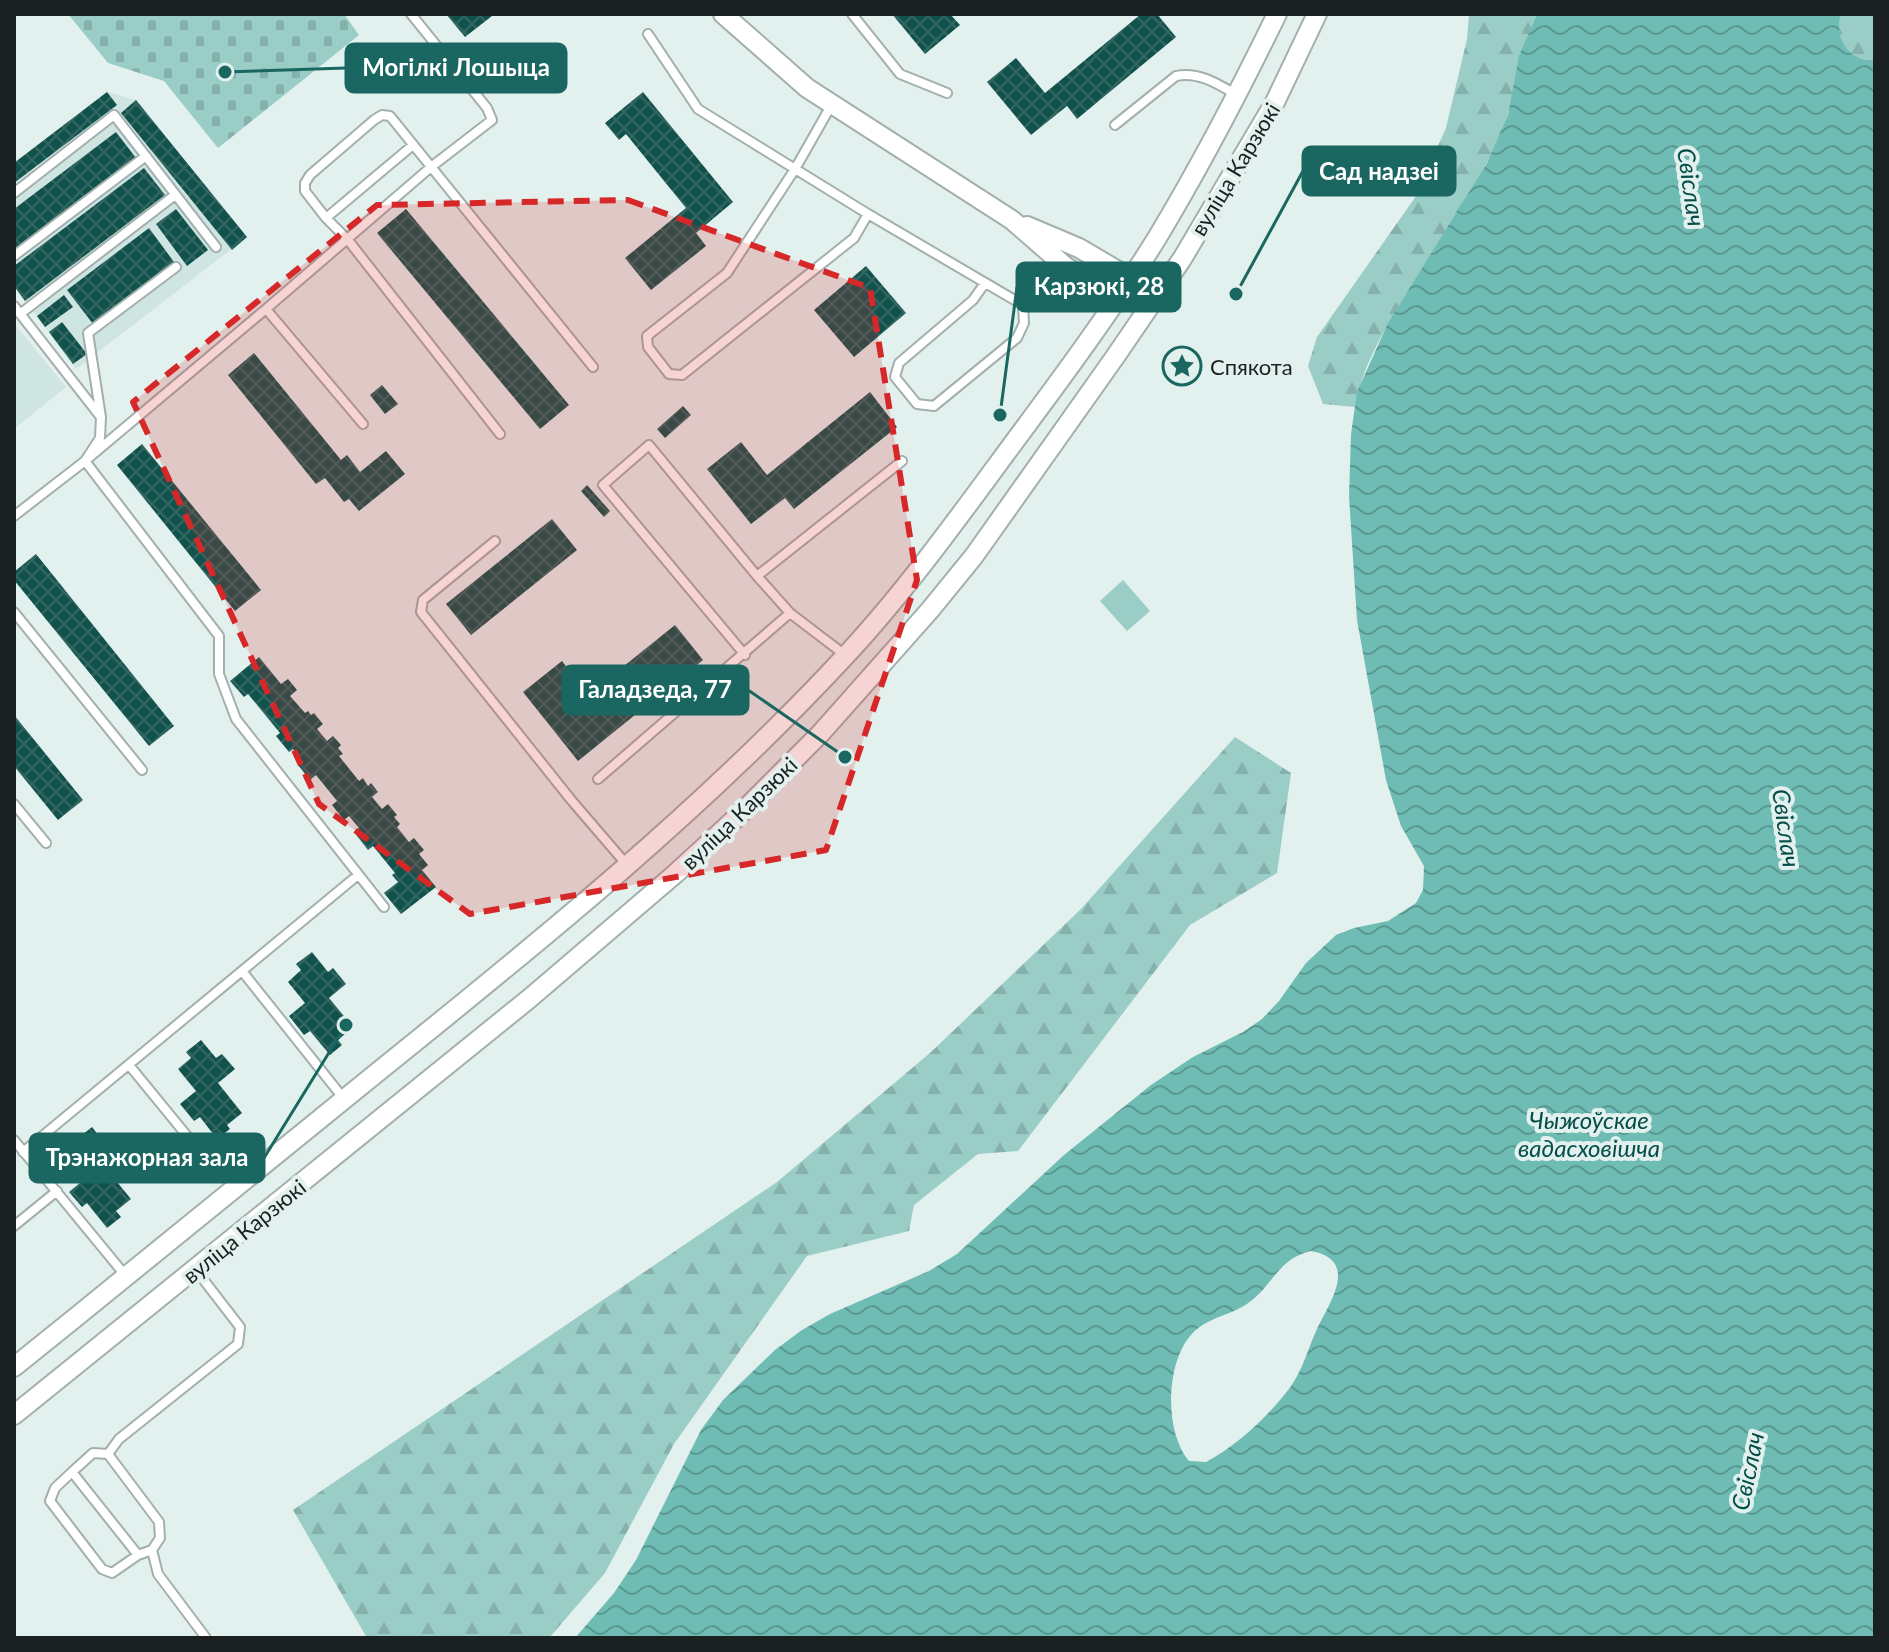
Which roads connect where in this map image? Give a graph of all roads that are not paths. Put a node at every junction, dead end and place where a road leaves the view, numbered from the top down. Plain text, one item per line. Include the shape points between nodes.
1 (411, 14) edge
2 (723, 14) edge
3 (852, 14) edge
4 (1277, 14) edge
5 (1317, 14) edge
6 (648, 34) dead end
7 (947, 93) dead end
8 (1238, 95) junction
9 (832, 104) junction
10 (1115, 125) dead end
11 (413, 145) junction
12 (146, 156) junction
13 (431, 167) junction
14 (795, 169) junction
15 (14, 193) edge
16 (175, 195) junction
17 (868, 214) junction
18 (326, 218) junction
19 (1012, 220) junction
20 (348, 240) junction
21 (216, 247) dead end
22 (14, 256) edge
23 (176, 267) dead end
24 (1130, 278) junction
25 (985, 283) junction
26 (1117, 298) junction
27 (1150, 305) junction
28 (266, 309) junction
29 (17, 310) edge
30 (593, 367) dead end
31 (101, 417) junction
32 (363, 424) dead end
33 (500, 434) dead end
34 (85, 461) junction
35 (902, 461) dead end
36 (14, 516) edge
37 (495, 541) dead end
38 (757, 576) junction
39 (14, 612) edge
40 (790, 613) junction
41 (745, 655) junction
42 (846, 656) junction
43 (142, 770) dead end
44 (598, 779) dead end
45 (14, 804) edge
46 (46, 843) dead end
47 (628, 866) junction
48 (358, 875) junction
49 (384, 907) dead end
50 (242, 971) junction
51 (129, 1065) junction
52 (344, 1100) junction
53 (14, 1140) edge
54 (192, 1142) dead end
55 (23, 1152) junction
56 (57, 1191) junction
57 (14, 1226) edge
58 (196, 1270) junction
59 (126, 1277) junction
60 (14, 1367) edge
61 (14, 1415) edge
62 (108, 1454) junction
63 (72, 1472) junction
64 (152, 1550) junction
65 (138, 1555) junction
66 (206, 1638) edge

1 - 13 lane via 492,120
2 - 9 street
3 - 7 lane via 900,74
4 - 8 street, вуліца Карзюкі
5 - 27 street, вуліца Карзюкі via 1275,102
6 - 14 lane via 698,109
8 - 10 lane via 1188,73 1176,76
8 - 24 street, вуліца Карзюкі
9 - 14 lane
9 - 19 street
11 - 13 lane
11 - 18 lane
11 - 18 lane via 390,116 374,120 305,183 305,191
12 - 15 lane via 114,115
12 - 16 lane
12 - 22 lane
13 - 20 lane
13 - 30 lane
14 - 17 lane
14 - 17 lane via 727,273 647,336 648,347 669,374 682,375 854,238
16 - 21 lane
16 - 29 lane
17 - 25 lane
18 - 20 lane
19 - 24 street via 1079,248
19 - 26 street via 1066,267
20 - 28 lane
20 - 33 lane
23 - 31 lane via 88,333
24 - 26 street, вуліца Карзюкі
24 - 27 street
25 - 25 lane via 1023,305 1024,323 1017,338 934,406 917,404 895,377 899,363 973,300
26 - 27 street
26 - 42 street, вуліца Карзюкі via 961,514
27 - 58 street, вуліца Карзюкі via 974,556 810,745 675,874 530,998
28 - 32 lane
28 - 34 lane
29 - 31 lane
31 - 34 lane via 100,438
34 - 36 lane
34 - 48 lane via 219,636 219,674 236,719
35 - 38 lane
37 - 47 lane via 423,600 421,612
38 - 40 lane
38 - 41 lane via 649,445 603,485
39 - 43 lane
40 - 41 lane
40 - 42 lane
41 - 44 lane
42 - 47 street, вуліца Карзюкі via 743,761
45 - 46 lane
47 - 52 street, вуліца Карзюкі
48 - 49 lane
48 - 50 lane
50 - 51 lane
50 - 52 lane
51 - 54 lane
51 - 55 lane
52 - 59 street, вуліца Карзюкі
53 - 55 lane
55 - 56 lane
56 - 57 lane
56 - 59 lane
58 - 61 street, вуліца Карзюкі
58 - 62 lane via 240,1327 238,1344 119,1439
59 - 60 street, вуліца Карзюкі
62 - 63 lane via 93,1453
62 - 64 lane via 159,1522 160,1538
63 - 65 lane
63 - 65 lane via 50,1501 102,1569 112,1573
64 - 65 lane
64 - 66 lane via 158,1574

